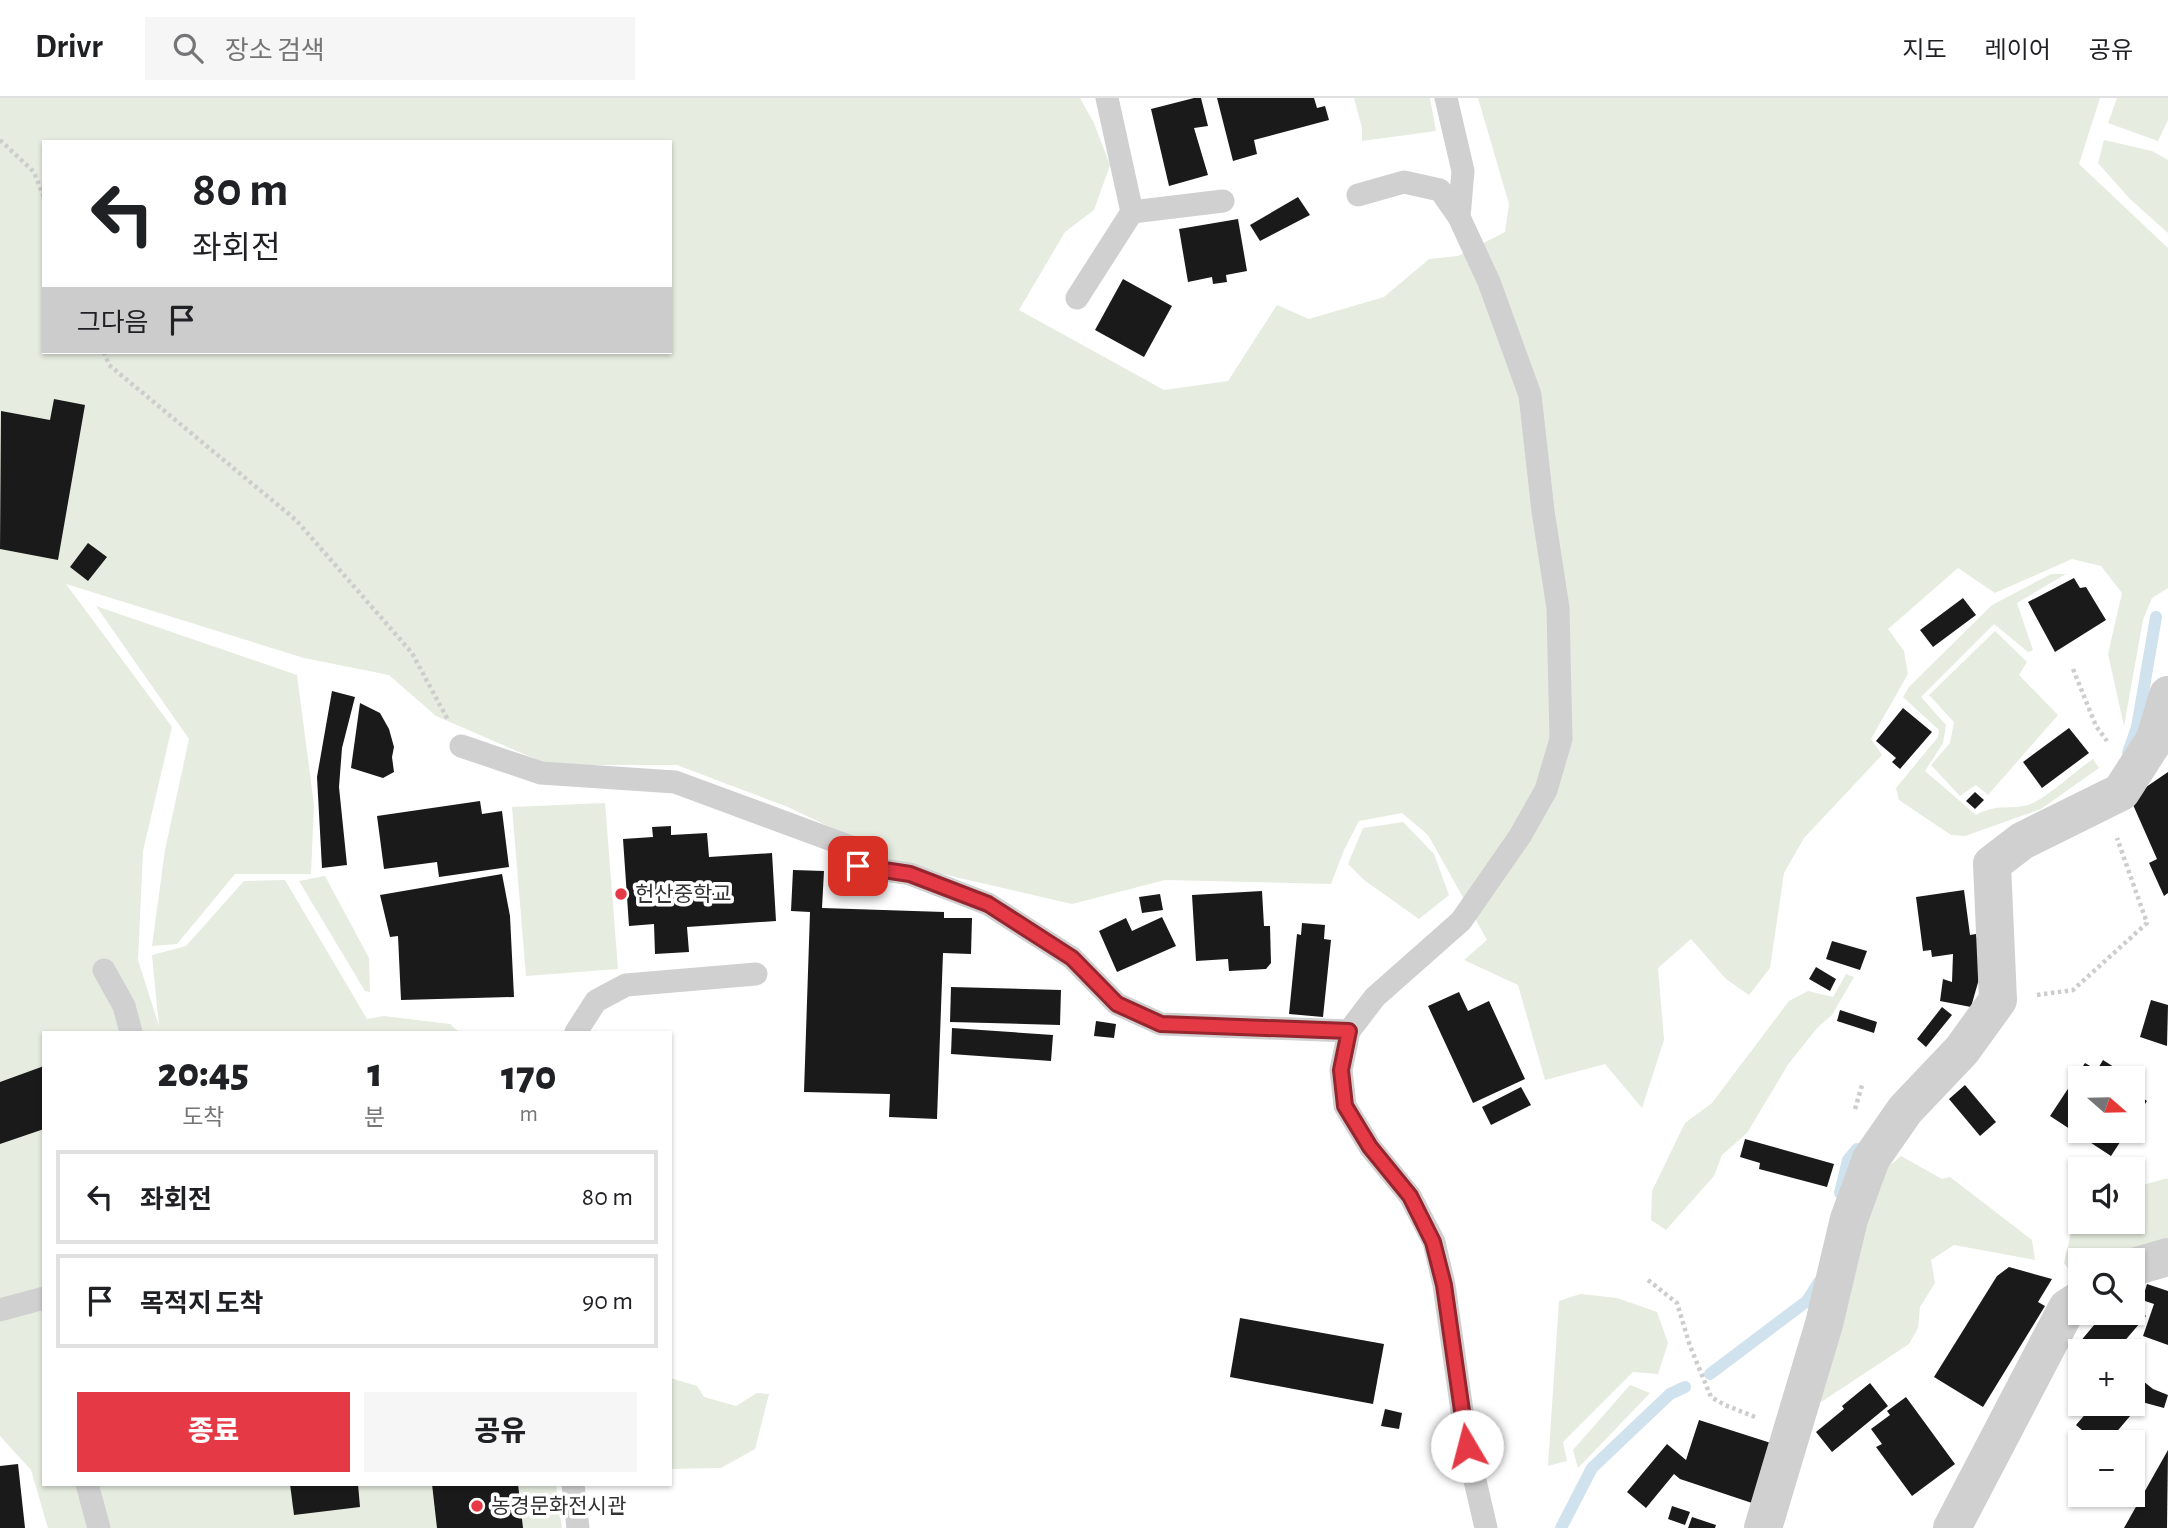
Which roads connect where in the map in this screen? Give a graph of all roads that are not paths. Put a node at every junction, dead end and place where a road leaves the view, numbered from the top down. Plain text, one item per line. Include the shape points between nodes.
1 (1107, 98) edge
2 (1446, 98) edge
3 (1358, 195) dead end
4 (1223, 201) dead end
5 (1132, 212) junction
6 (1458, 217) junction
7 (1077, 298) dead end
8 (2168, 695) edge
9 (461, 746) road end
10 (104, 970) dead end
11 (756, 974) dead end
12 (131, 1031) edge
13 (577, 1031) edge
14 (1349, 1031) junction
15 (2168, 1257) edge
16 (2145, 1264) edge
17 (42, 1300) edge
18 (2068, 1307) edge
19 (0, 1310) edge
20 (88, 1486) edge
21 (573, 1486) edge
22 (99, 1528) edge
23 (578, 1528) edge
24 (1486, 1528) edge
25 (1763, 1528) edge
26 (1952, 1528) edge

1 - 5 lane
2 - 6 lane via 1464,171
3 - 6 lane via 1404,182 1440,190
4 - 5 lane
5 - 7 lane
6 - 14 lane via 1489,282 1530,396 1558,608 1561,740 1546,790 1461,920 1375,997
8 - 25 street via 2155,739 2120,792 2022,841 1992,864 1998,1000 1962,1050 1905,1110 1871,1159 1849,1219 1824,1324
9 - 14 lane via 541,773 675,782 851,847 858,866 910,874 988,904 1072,958 1117,1004 1161,1024
10 - 12 lane via 124,1006
11 - 13 lane via 626,985 596,1002
14 - 24 lane via 1341,1070 1345,1106 1370,1147 1410,1196 1433,1242 1444,1285 1467,1446
15 - 16 street
17 - 19 lane
18 - 26 street
20 - 22 lane
21 - 23 lane

